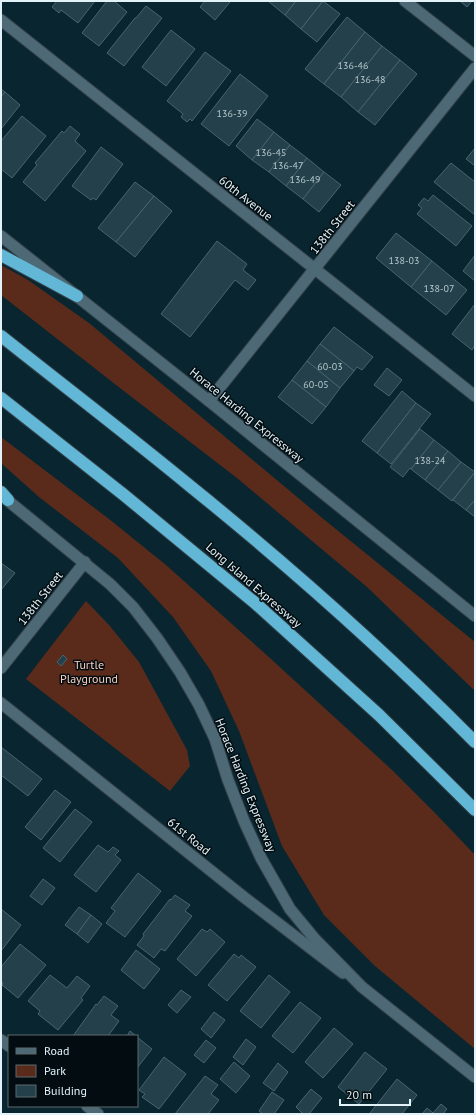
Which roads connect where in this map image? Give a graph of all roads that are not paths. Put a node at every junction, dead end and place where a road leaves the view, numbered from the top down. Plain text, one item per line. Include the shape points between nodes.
1 (405, 1) edge
2 (1, 20) edge
3 (475, 56) edge
4 (475, 68) edge
5 (1, 236) edge
6 (1, 255) edge
7 (315, 269) junction
8 (77, 296) junction
9 (1, 336) edge
10 (475, 396) edge
11 (1, 398) edge
12 (209, 401) junction
13 (3, 496) edge
14 (84, 562) junction
15 (475, 616) edge
16 (1, 668) edge
17 (1, 703) edge
18 (475, 742) edge
19 (475, 810) edge
20 (362, 987) junction
21 (475, 1077) edge
22 (88, 1107) edge
23 (98, 1114) edge

1 - 3 street
2 - 7 street, 60th Avenue
4 - 7 street, 138th Street
5 - 8 street, Horace Harding Expressway
6 - 8 highway
7 - 10 street, 60th Avenue
7 - 12 street, 138th Street
8 - 12 street, Horace Harding Expressway
9 - 18 highway via 255,539 382,651
11 - 19 highway, Long Island Expressway via 254,602 379,715
12 - 15 street, Horace Harding Expressway
13 - 14 street, Horace Harding Expressway
14 - 16 street, 138th Street
14 - 20 street, Horace Harding Expressway via 133,607 180,672 215,739 228,780 261,858 290,909 314,938
17 - 20 street, 61st Road via 245,898
20 - 21 street, Horace Harding Expressway
22 - 23 street

